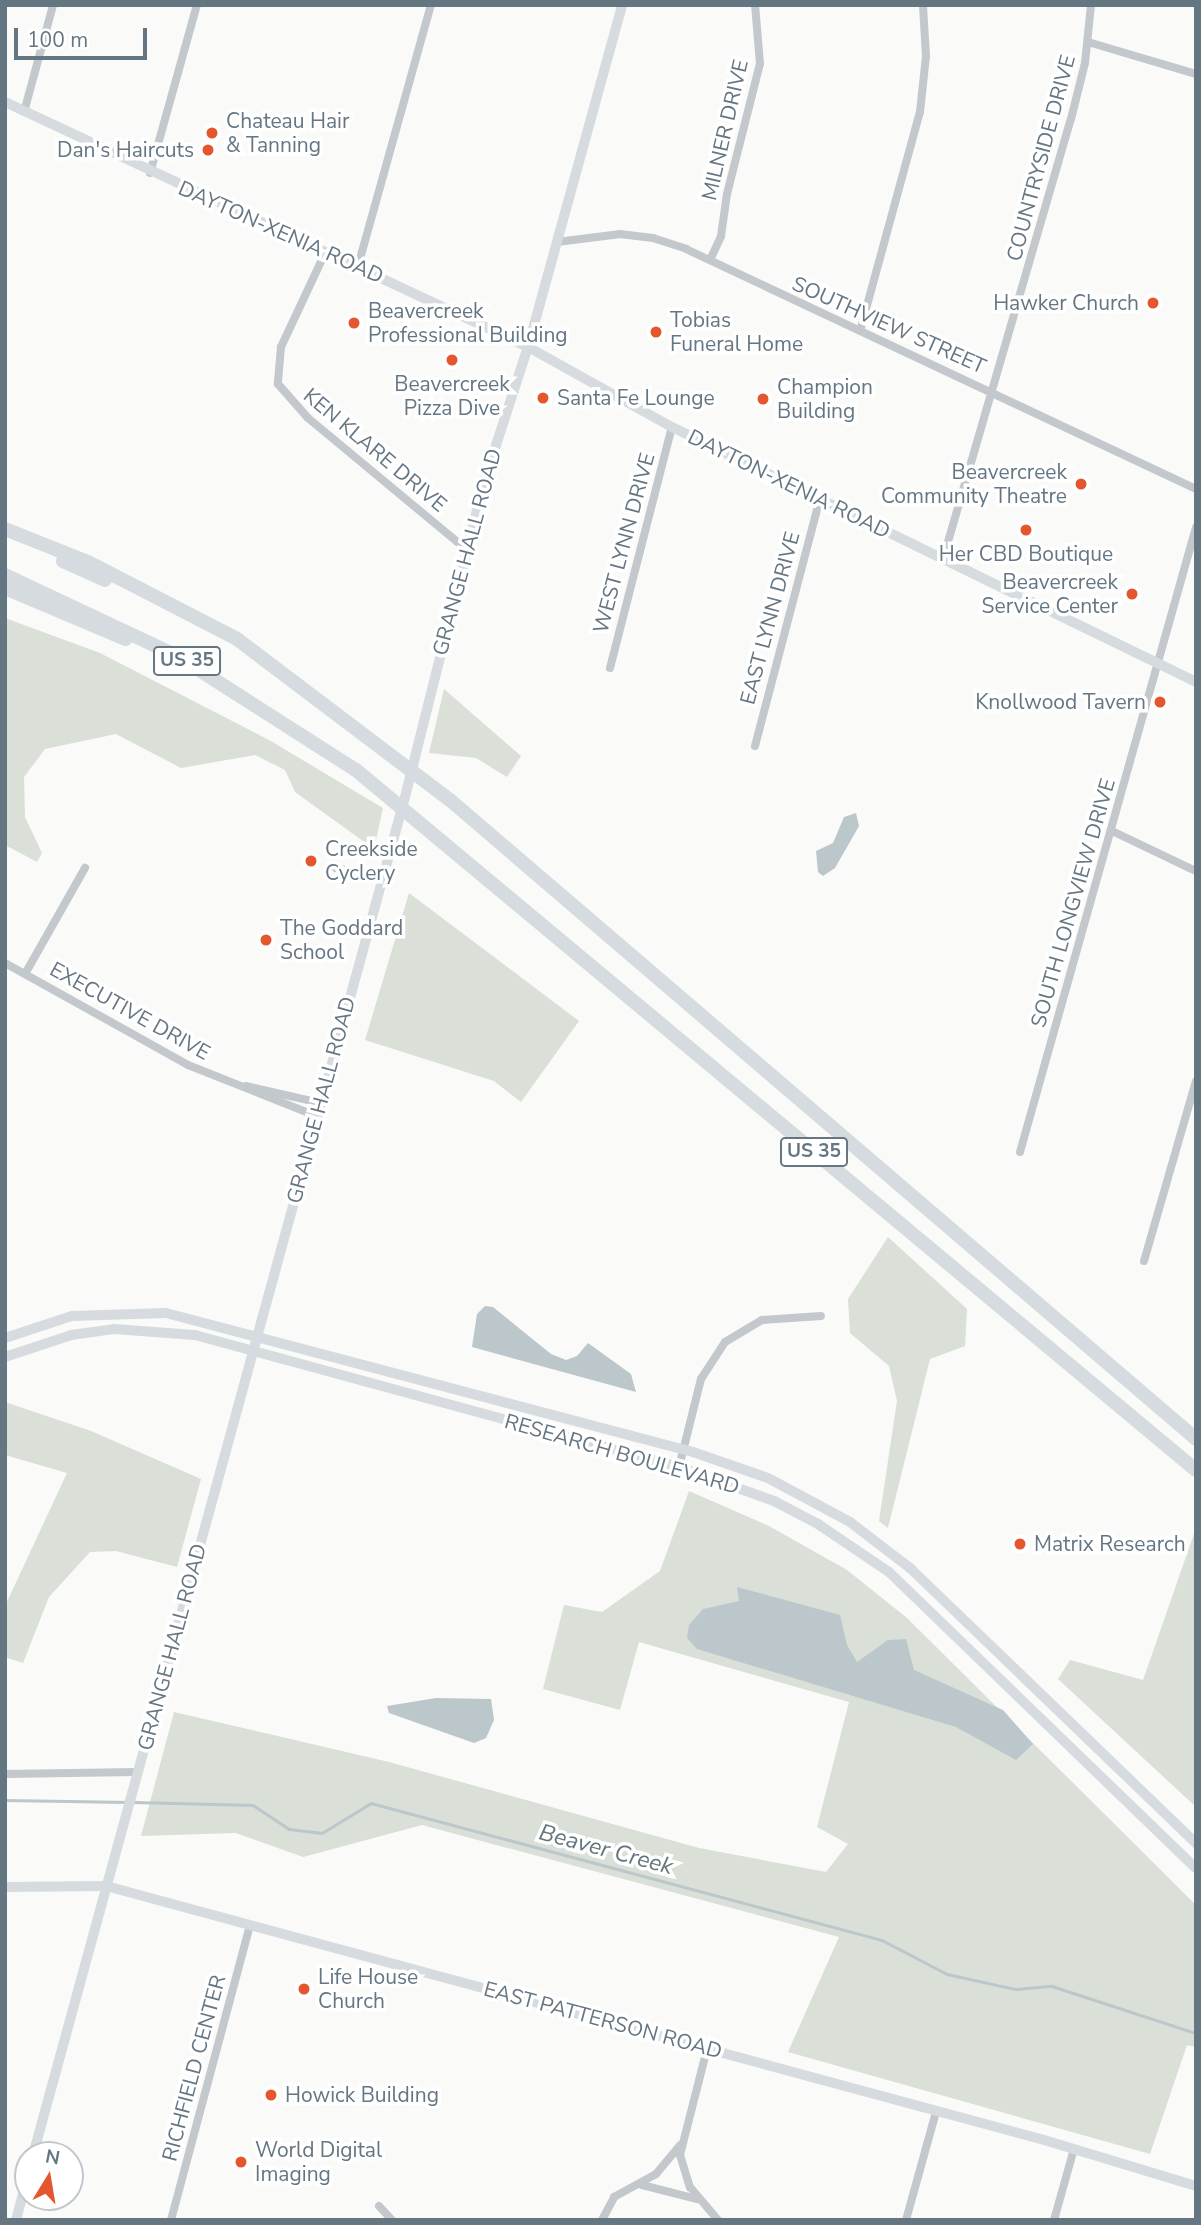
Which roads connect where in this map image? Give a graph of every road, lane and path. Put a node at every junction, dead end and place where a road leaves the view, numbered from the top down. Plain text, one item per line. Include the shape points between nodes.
1 (53, 5) edge
2 (197, 5) edge
3 (431, 5) edge
4 (622, 5) edge
5 (755, 5) edge
6 (923, 5) edge
7 (1091, 5) edge
8 (1088, 42) junction
9 (1196, 74) edge
10 (5, 102) edge
11 (24, 112) junction
12 (150, 173) junction
13 (557, 242) junction
14 (325, 253) junction
15 (710, 260) junction
16 (358, 267) junction
17 (860, 331) junction
18 (528, 347) junction
19 (993, 390) junction
20 (672, 427) junction
21 (1196, 489) edge
22 (820, 499) junction
23 (1196, 527) edge
24 (6, 531) edge
25 (466, 549) junction
26 (943, 559) junction
27 (5, 575) edge
28 (5, 588) edge
29 (1157, 663) junction
30 (610, 668) dead end
31 (1196, 682) edge
32 (310, 737) junction
33 (755, 746) dead end
34 (1112, 831) junction
35 (85, 868) dead end
36 (336, 868) dead end
37 (1196, 871) edge
38 (382, 878) junction
39 (5, 963) edge
40 (25, 974) junction
41 (1196, 1081) edge
42 (239, 1086) junction
43 (320, 1103) junction
44 (316, 1116) junction
45 (1020, 1152) dead end
46 (1144, 1261) dead end
47 (821, 1317) dead end
48 (257, 1337) junction
49 (5, 1338) edge
50 (253, 1351) junction
51 (5, 1357) edge
52 (1196, 1438) edge
53 (682, 1449) junction
54 (679, 1467) junction
55 (1196, 1470) edge
56 (138, 1772) junction
57 (5, 1774) edge
58 (1196, 1843) edge
59 (1196, 1868) edge
60 (107, 1886) junction
61 (5, 1887) edge
62 (250, 1925) junction
63 (707, 2049) junction
64 (936, 2112) junction
65 (682, 2138) junction
66 (37, 2141) edge
67 (1074, 2149) junction
68 (642, 2185) junction
69 (1196, 2186) edge
70 (697, 2199) junction
71 (379, 2206) dead end
72 (171, 2220) edge
73 (392, 2220) edge
74 (602, 2220) edge
75 (718, 2220) edge
76 (906, 2220) edge
77 (1054, 2220) edge

1 - 11 street
2 - 12 street
3 - 16 street
4 - 13 main road, GRANGE HALL ROAD
5 - 15 street, MILNER DRIVE via 760,64 721,236
6 - 17 street via 926,56 920,112
7 - 8 street, COUNTRYSIDE DRIVE
8 - 9 street
8 - 19 street, COUNTRYSIDE DRIVE via 1021,304
10 - 11 main road, DAYTON-XENIA ROAD
11 - 12 main road, DAYTON-XENIA ROAD
12 - 14 main road, DAYTON-XENIA ROAD
13 - 15 street, SOUTHVIEW STREET via 637,235
13 - 18 main road, GRANGE HALL ROAD
14 - 16 main road, DAYTON-XENIA ROAD
14 - 25 street, KEN KLARE DRIVE via 281,347 278,384 308,418
15 - 17 street, SOUTHVIEW STREET
16 - 18 main road, DAYTON-XENIA ROAD
17 - 19 street, SOUTHVIEW STREET
18 - 20 main road, DAYTON-XENIA ROAD
18 - 25 main road, GRANGE HALL ROAD
19 - 21 street, SOUTHVIEW STREET
19 - 26 street, COUNTRYSIDE DRIVE
20 - 22 main road, DAYTON-XENIA ROAD
20 - 30 street, WEST LYNN DRIVE
22 - 26 main road, DAYTON-XENIA ROAD
22 - 33 street, EAST LYNN DRIVE
23 - 29 street, SOUTH LONGVIEW DRIVE
24 - 52 highway, US 35 via 255,659 450,800
25 - 38 main road, GRANGE HALL ROAD
26 - 29 main road, DAYTON-XENIA ROAD
27 - 32 highway, US 35 via 179,657
28 - 32 highway via 143,647
29 - 31 main road, DAYTON-XENIA ROAD
29 - 34 street, SOUTH LONGVIEW DRIVE
32 - 55 highway, US 35 via 435,832
34 - 37 street
34 - 45 street, SOUTH LONGVIEW DRIVE
35 - 40 street
36 - 38 street
38 - 43 main road, GRANGE HALL ROAD
39 - 40 street, EXECUTIVE DRIVE
40 - 42 street, EXECUTIVE DRIVE via 188,1065
41 - 46 street
42 - 43 street, EXECUTIVE DRIVE
42 - 44 street, EXECUTIVE DRIVE
43 - 44 main road, GRANGE HALL ROAD
44 - 48 main road, GRANGE HALL ROAD
47 - 53 street via 762,1320 725,1342 701,1379
48 - 49 main road, RESEARCH BOULEVARD via 166,1313 111,1312 72,1317
48 - 50 main road, GRANGE HALL ROAD
48 - 53 main road, RESEARCH BOULEVARD
50 - 51 main road, RESEARCH BOULEVARD via 195,1335 114,1329 71,1335
50 - 54 main road, RESEARCH BOULEVARD
50 - 56 main road, GRANGE HALL ROAD
53 - 54 street
53 - 58 main road, RESEARCH BOULEVARD via 768,1478 871,1537 949,1603
54 - 59 main road, RESEARCH BOULEVARD via 774,1501 818,1524 889,1572
56 - 57 street
56 - 60 main road, GRANGE HALL ROAD
60 - 61 main road, EAST PATTERSON ROAD
60 - 62 main road, EAST PATTERSON ROAD
60 - 66 main road, GRANGE HALL ROAD
62 - 63 main road, EAST PATTERSON ROAD
62 - 72 street, RICHFIELD CENTER
63 - 64 main road, EAST PATTERSON ROAD
63 - 65 street
64 - 67 main road, EAST PATTERSON ROAD
64 - 76 street
65 - 68 street via 669,2162
65 - 70 street via 681,2164
67 - 69 main road, EAST PATTERSON ROAD
67 - 77 street
68 - 70 street
68 - 74 street via 614,2197
70 - 75 street
71 - 73 street

